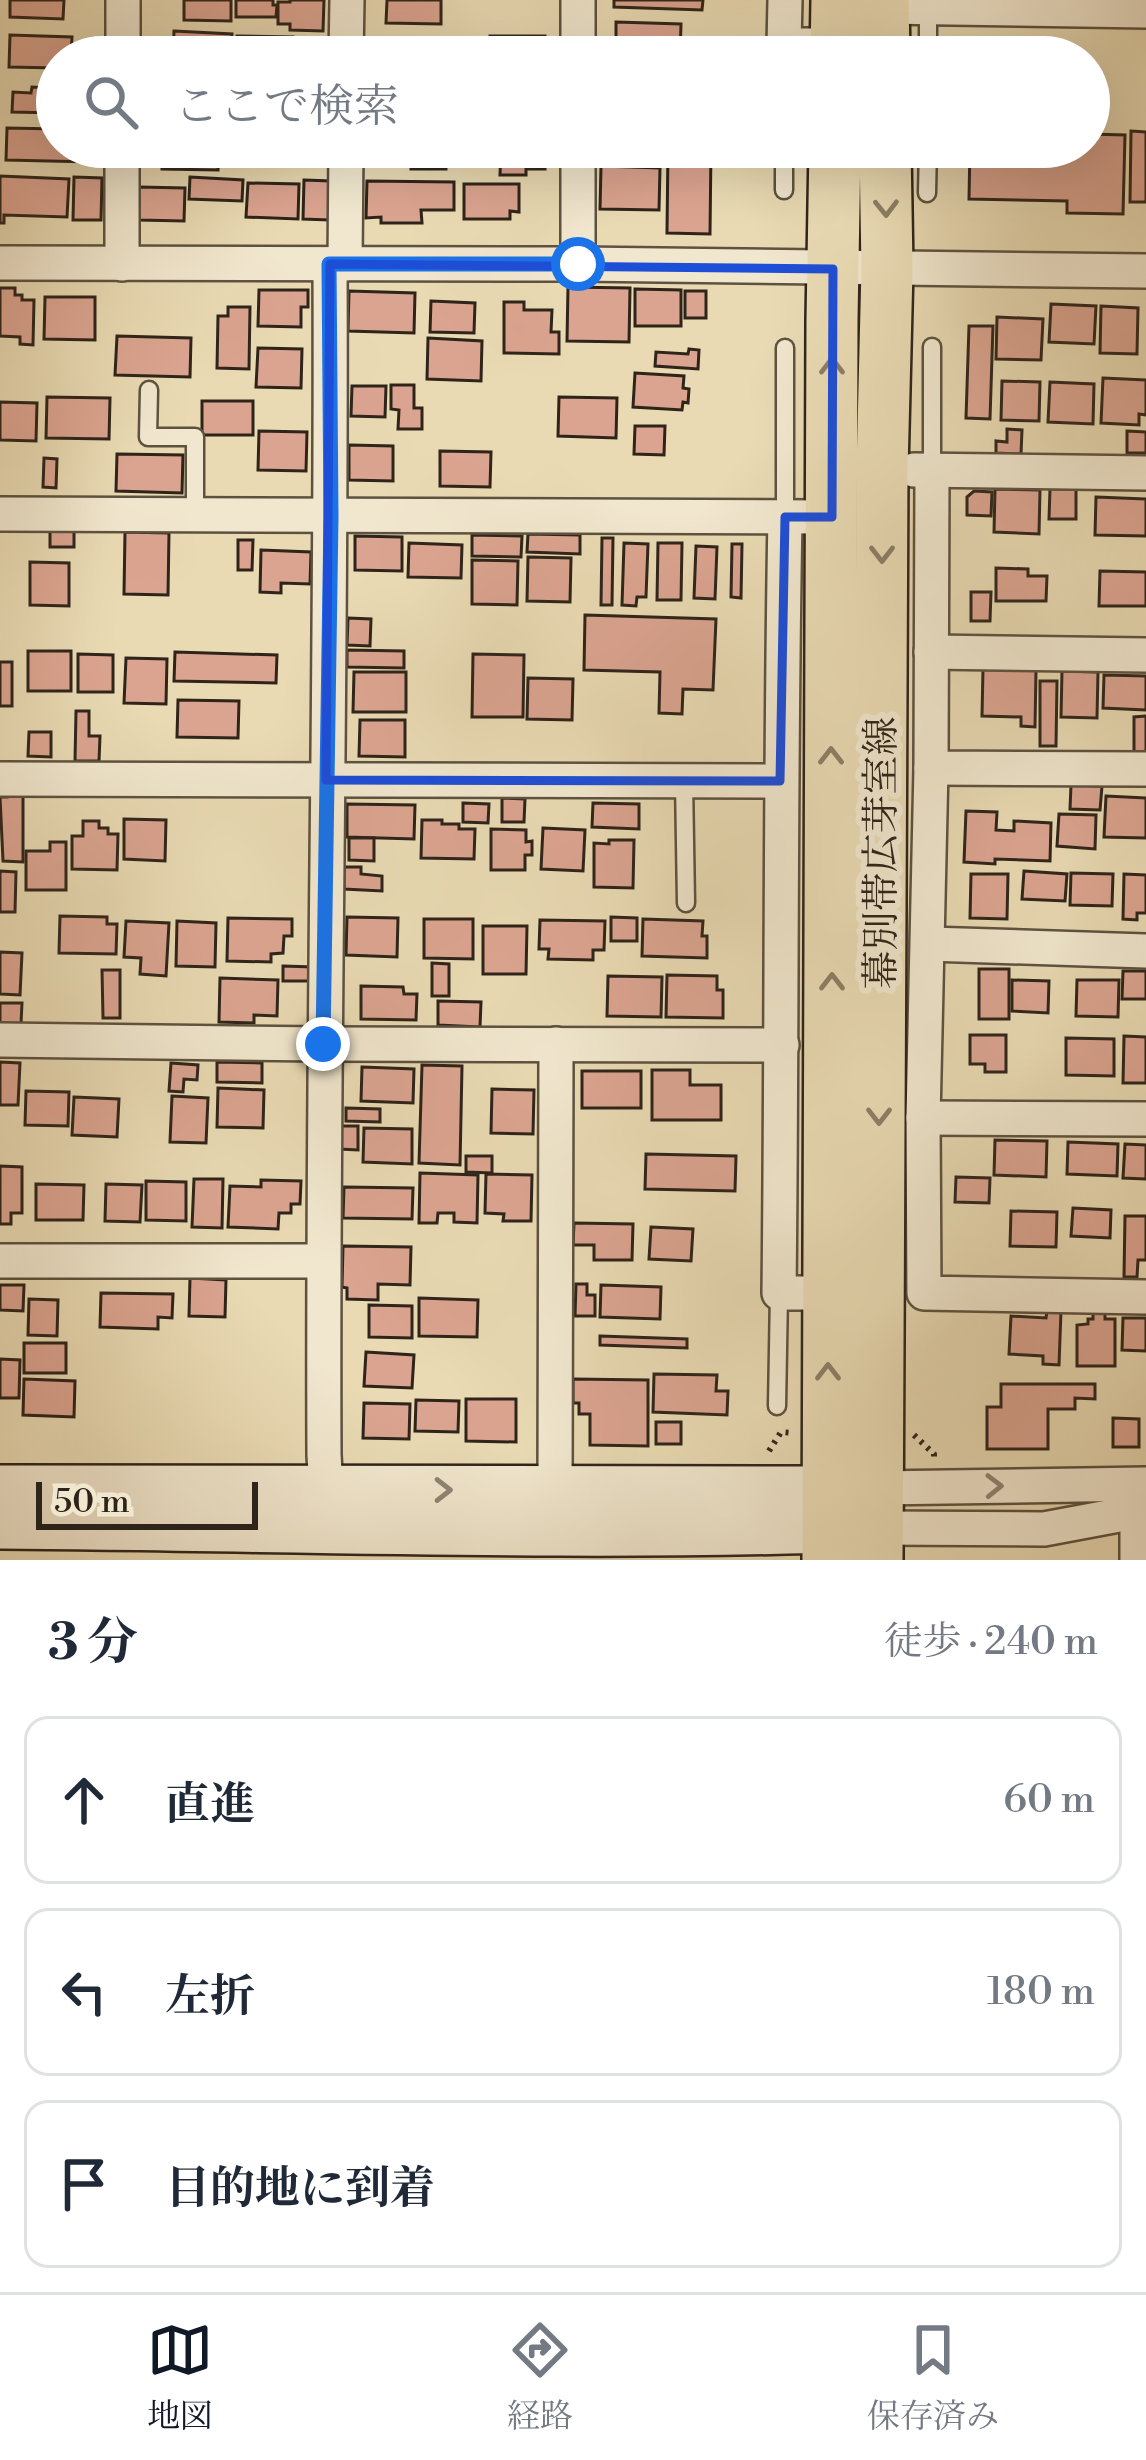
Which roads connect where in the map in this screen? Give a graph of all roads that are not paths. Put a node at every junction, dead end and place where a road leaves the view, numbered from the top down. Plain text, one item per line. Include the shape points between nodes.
1 (123, 0) edge
2 (346, 0) edge
3 (578, 0) edge
4 (785, 0) edge
5 (1146, 11) edge
6 (877, 22) edge
7 (123, 36) edge
8 (346, 36) edge
9 (578, 36) edge
10 (784, 36) edge
11 (832, 36) edge
12 (122, 168) edge
13 (344, 168) edge
14 (578, 168) edge
15 (784, 168) edge
16 (834, 168) edge
17 (885, 168) edge
18 (928, 168) edge
19 (784, 190) dead end
20 (928, 193) dead end
21 (0, 263) edge
22 (122, 264) junction
23 (337, 264) junction
24 (578, 264) junction
25 (832, 268) junction
26 (887, 269) junction
27 (1146, 272) edge
28 (932, 347) dead end
29 (785, 348) dead end
30 (148, 390) dead end
31 (907, 470) junction
32 (1146, 473) edge
33 (0, 514) edge
34 (195, 516) junction
35 (331, 517) junction
36 (808, 517) junction
37 (932, 652) junction
38 (1146, 655) edge
39 (931, 768) junction
40 (1146, 769) edge
41 (0, 778) edge
42 (326, 780) junction
43 (684, 781) junction
44 (780, 782) junction
45 (780, 873) junction
46 (880, 873) junction
47 (686, 903) dead end
48 (928, 944) junction
49 (1146, 951) edge
50 (0, 1040) edge
51 (323, 1044) junction
52 (556, 1044) junction
53 (782, 1045) junction
54 (923, 1118) junction
55 (1146, 1119) edge
56 (0, 1261) edge
57 (323, 1261) junction
58 (901, 1292) junction
59 (803, 1293) junction
60 (1146, 1298) edge
61 (777, 1406) dead end
62 (0, 1488) edge
63 (1143, 1502) edge
64 (325, 1521) junction
65 (0, 1526) edge
66 (853, 1526) edge
67 (554, 1528) edge
68 (1137, 1560) edge

1 - 7 street
2 - 8 street
3 - 9 street
4 - 10 street
5 - 6 street
6 - 11 street
12 - 22 street
13 - 23 street
14 - 24 street
15 - 19 lane
16 - 25 main road, 幕別帯広芽室線
17 -> 26 main road, 幕別帯広芽室線
18 - 20 lane
21 - 22 street
22 - 23 street
23 - 24 street
23 - 35 street
24 - 25 street
25 - 26 street
36 -> 25 main road, 幕別帯広芽室線
26 - 27 street
26 - 31 main road, 幕別帯広芽室線
28 - 31 lane
29 - 36 lane
30 - 34 lane via 148,437 195,437
31 - 32 street
31 - 37 street
31 -> 46 main road, 幕別帯広芽室線
33 - 34 street
34 - 35 street
35 - 36 street
35 - 42 street
36 - 44 street
46 -> 36 main road, 幕別帯広芽室線
37 - 38 street
37 - 39 street
39 - 40 street
39 - 46 street
41 - 42 street
42 - 43 street
42 - 51 street
43 - 44 street
43 - 47 lane
44 - 45 street
45 - 46 street
45 - 53 street
46 - 48 street
46 -> 58 main road, 幕別帯広芽室線
59 -> 46 main road, 幕別帯広芽室線
48 - 49 street
48 - 54 street
50 - 51 street
51 - 52 street
51 - 57 street
52 - 53 street
52 - 67 street
53 - 59 street
54 - 55 street
54 - 58 street
56 - 57 street
57 - 64 street
58 - 60 street
58 - 66 main road, 幕別帯広芽室線
59 - 61 lane
66 -> 59 main road, 幕別帯広芽室線
62 - 64 street
63 - 66 street via 1044,1529
63 - 68 street
64 - 65 street via 265,1536
64 - 67 street
66 - 67 street

